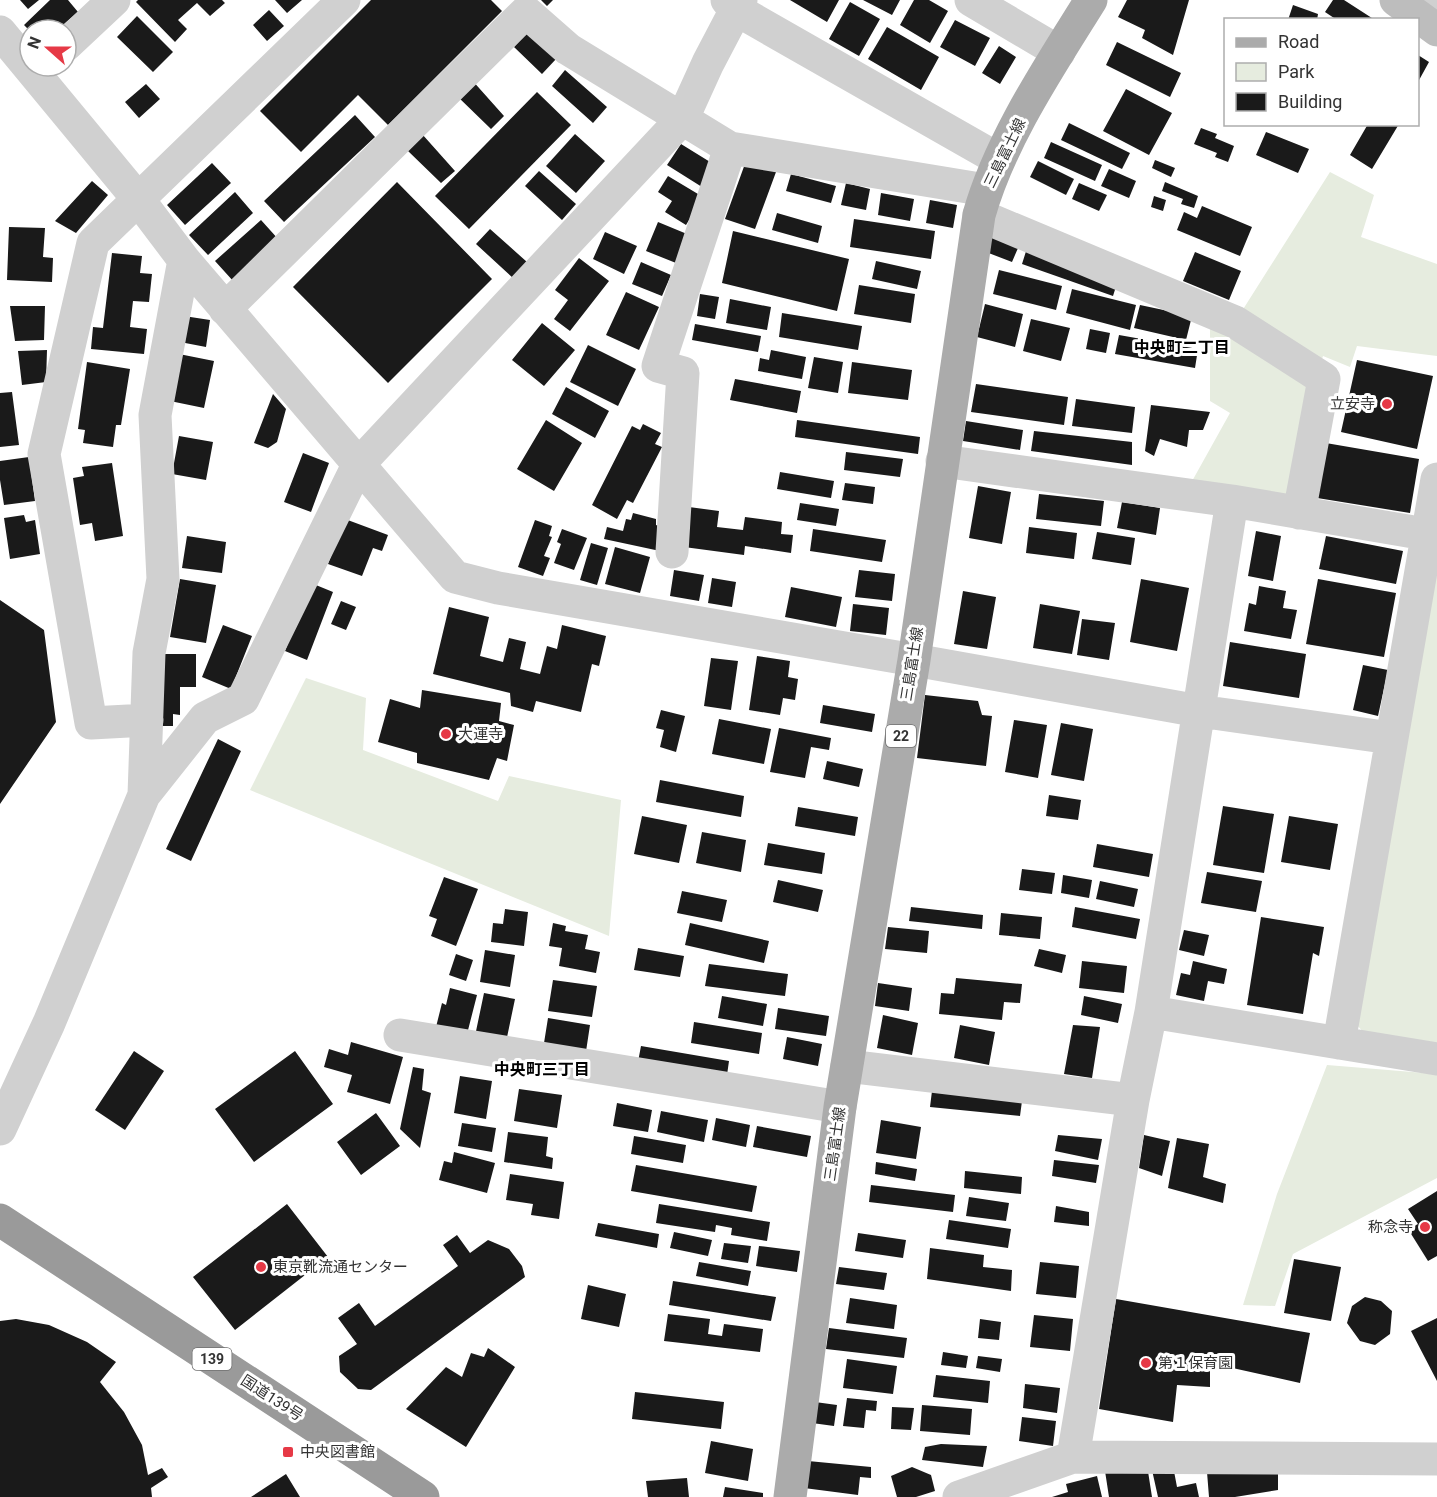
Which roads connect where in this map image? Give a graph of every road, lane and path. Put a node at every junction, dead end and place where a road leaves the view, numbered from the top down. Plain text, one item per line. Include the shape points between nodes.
1 (114, 0) edge
2 (344, 0) edge
3 (971, 0) edge
4 (1090, 0) edge
5 (734, 3) edge
6 (520, 6) edge
7 (0, 32) edge
8 (78, 34) edge
9 (18, 49) edge
10 (1059, 52) junction
11 (46, 78) edge
12 (683, 118) junction
13 (730, 148) junction
14 (998, 159) junction
15 (138, 199) junction
16 (982, 202) junction
17 (184, 260) junction
18 (225, 309) junction
19 (942, 461) junction
20 (358, 465) junction
21 (1437, 479) edge
22 (1232, 501) junction
23 (1299, 513) junction
24 (1432, 535) edge
25 (672, 552) dead end
26 (914, 660) junction
27 (1198, 711) junction
28 (147, 720) junction
29 (1391, 738) junction
30 (144, 795) junction
31 (1151, 1012) junction
32 (400, 1035) dead end
33 (1339, 1043) junction
34 (1437, 1059) edge
35 (847, 1066) junction
36 (1133, 1100) junction
37 (840, 1107) junction
38 (0, 1129) edge
39 (0, 1220) edge
40 (1073, 1456) junction
41 (1437, 1459) edge
42 (423, 1497) edge
43 (790, 1497) edge
44 (959, 1497) edge

1 - 8 street
2 - 15 street
3 - 10 street
4 - 10 main road, 三島富士線 / 22
5 - 12 street
5 - 14 street
6 - 12 street via 568,49
6 - 18 street
7 - 9 street
10 - 14 main road, 三島富士線 / 22
11 - 15 street
12 - 13 street
12 - 20 street
13 - 16 street
13 - 25 street via 658,366 683,373
14 - 16 main road, 三島富士線 / 22
15 - 17 street
15 - 28 street via 93,243 45,454 91,723
16 - 19 main road, 三島富士線 / 22
16 - 23 street via 1235,322 1324,379
17 - 18 street
17 - 28 street via 155,415 163,579 149,653
18 - 20 street
19 - 22 street
19 - 26 main road, 三島富士線 / 22
20 - 26 street via 455,577 498,588
20 - 30 street via 243,699 205,718
21 - 24 street
22 - 23 street
22 - 27 street
23 - 24 street
24 - 29 street
26 - 27 street
26 - 35 main road, 三島富士線 / 22
27 - 29 street
27 - 31 street
28 - 30 street
29 - 33 street
30 - 38 street via 49,1023
31 - 33 street
31 - 36 street
32 - 37 street
33 - 34 street
35 - 36 street
35 - 37 main road, 三島富士線 / 22
36 - 40 street
37 - 43 main road, 三島富士線 / 22
39 - 42 highway, 国道139号 / 139
40 - 41 street
40 - 44 street

